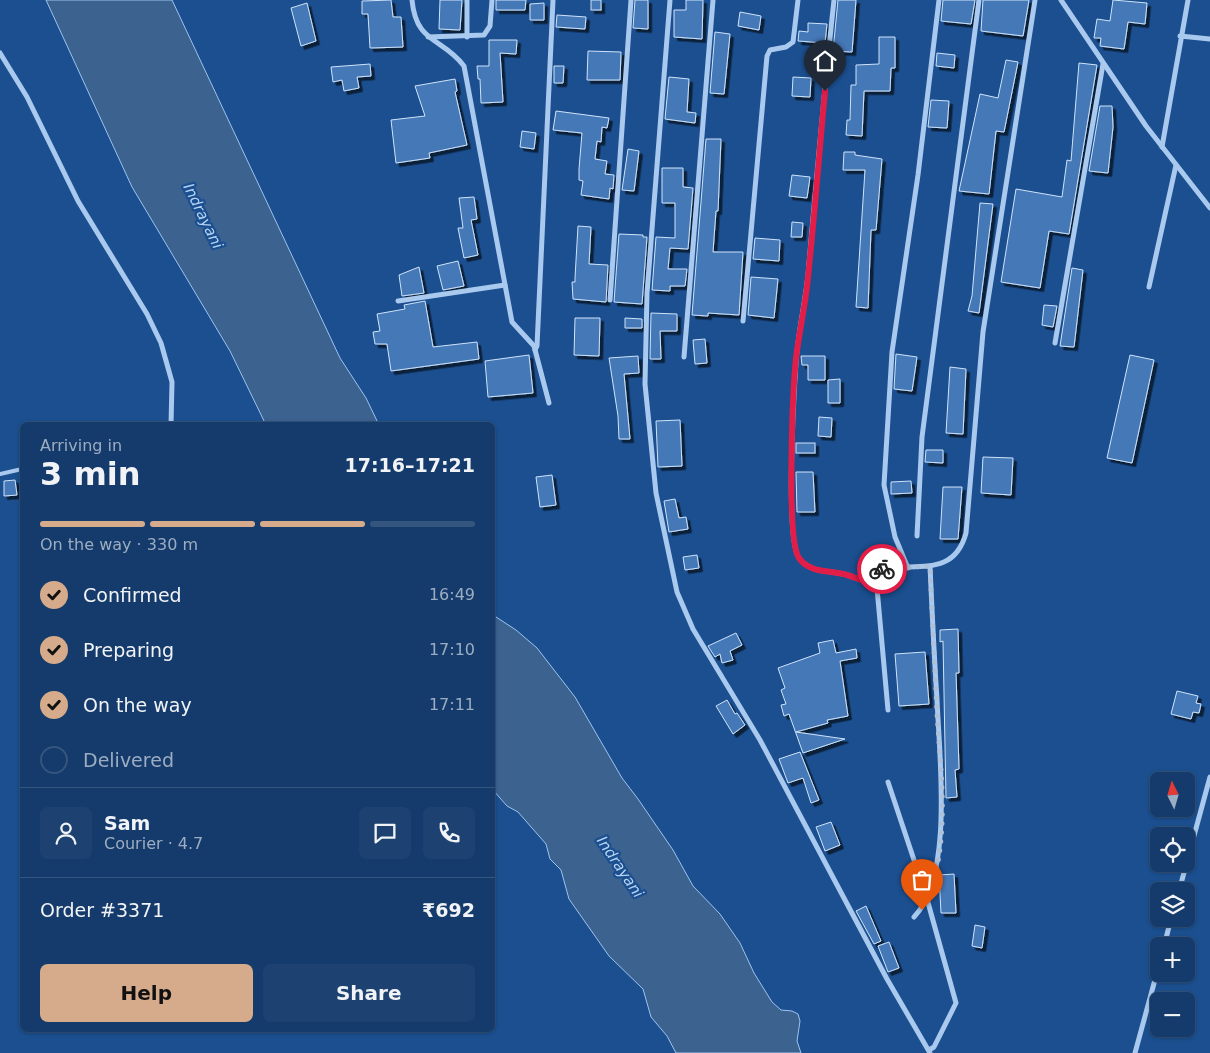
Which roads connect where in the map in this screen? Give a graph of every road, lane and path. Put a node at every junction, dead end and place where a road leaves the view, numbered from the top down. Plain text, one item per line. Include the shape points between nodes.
1 (412, 0) edge
2 (468, 0) edge
3 (492, 0) edge
4 (553, 0) edge
5 (631, 0) edge
6 (670, 0) edge
7 (713, 0) edge
8 (798, 0) edge
9 (834, 0) edge
10 (939, 0) edge
11 (979, 0) edge
12 (1035, 0) edge
13 (1060, 0) edge
14 (1188, 0) edge
15 (428, 36) junction
16 (1180, 36) junction
17 (467, 37) junction
18 (1210, 39) edge
19 (0, 53) edge
20 (1103, 64) junction
21 (1162, 147) junction
22 (1176, 165) junction
23 (1210, 208) edge
24 (505, 285) junction
25 (1149, 287) dead end
26 (610, 300) dead end
27 (398, 301) dead end
28 (743, 321) dead end
29 (1055, 343) dead end
30 (535, 350) junction
31 (684, 357) dead end
32 (549, 403) dead end
33 (171, 422) edge
34 (20, 469) edge
35 (0, 474) edge
36 (917, 536) dead end
37 (930, 566) junction
38 (908, 568) junction
39 (876, 582) junction
40 (888, 710) dead end
41 (1210, 777) edge
42 (888, 782) dead end
43 (1181, 882) edge
44 (927, 899) junction
45 (914, 917) dead end
46 (1154, 982) edge
47 (930, 1052) edge
48 (1135, 1053) edge

1 - 15 street via 414,17
2 - 17 street
3 - 17 street via 488,31
4 - 30 street
5 - 26 street
6 - 47 street via 647,293 645,384 656,493 677,592 693,629 760,740 891,986
7 - 31 street
8 - 28 street via 793,42 770,50 766,56
9 - 39 street via 796,360 793,534 796,551 804,564 826,573
10 - 38 street via 892,352 884,485 895,536
11 - 36 street via 922,437
12 - 37 street via 982,332 966,533 958,554
13 - 20 street
14 - 16 street
15 - 17 street
15 - 24 street via 457,57 467,75
16 - 18 street
16 - 21 street
19 - 33 street via 27,97 78,201 142,305 161,343 172,382
20 - 21 street
20 - 29 street
21 - 22 street
22 - 23 street
22 - 25 street
24 - 27 street
24 - 30 street via 512,322
30 - 32 street
34 - 35 lane
37 - 38 street
37 - 44 street via 941,819 937,865
38 - 39 street via 883,569
39 - 40 street
41 - 43 street
42 - 44 street
44 - 45 street
44 - 47 street via 956,1003
46 - 48 street

